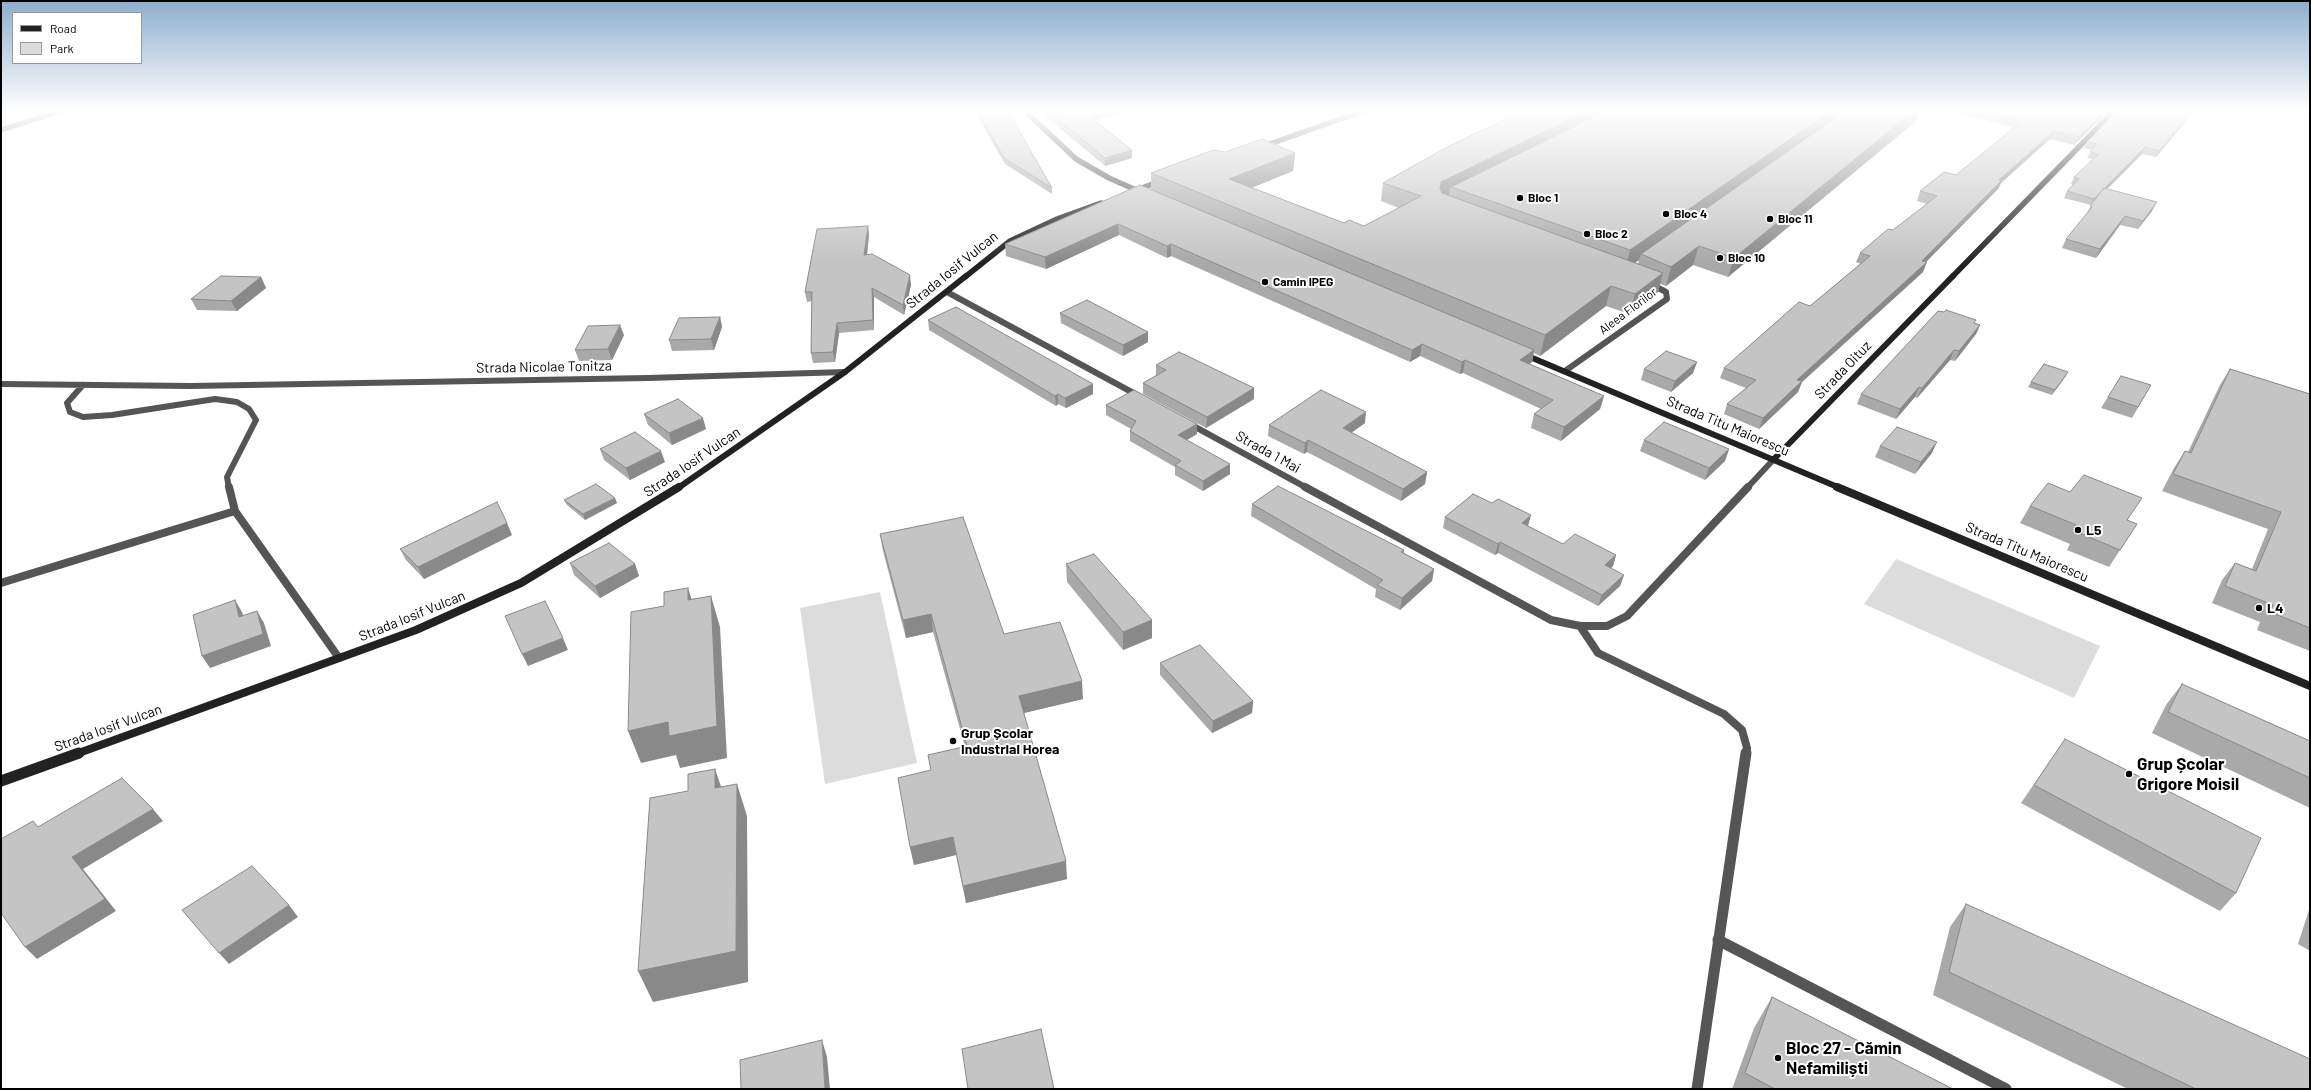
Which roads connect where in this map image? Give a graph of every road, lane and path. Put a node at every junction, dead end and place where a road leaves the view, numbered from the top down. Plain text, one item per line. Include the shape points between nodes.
1 (1079, 161) edge
2 (2065, 161) edge
3 (1166, 180) edge
4 (1140, 192) junction
5 (1122, 195) edge
6 (1107, 200) edge
7 (1640, 280) edge
8 (947, 292) junction
9 (1514, 350) edge
10 (1565, 371) junction
11 (845, 372) junction
12 (1, 384) edge
13 (83, 385) junction
14 (1150, 402) edge
15 (1178, 418) edge
16 (1774, 459) junction
17 (235, 512) junction
18 (1, 583) edge
19 (1580, 626) junction
20 (339, 658) junction
21 (2310, 686) edge
22 (1, 781) edge
23 (1718, 940) junction
24 (1697, 1089) edge
25 (2006, 1089) edge

1 - 4 street
2 - 16 main road, Strada Oituz
3 - 4 street
4 - 5 main road
6 - 8 main road, Strada Iosif Vulcan via 1010,241
7 - 10 street, Aleea Florilor via 1666,292 1667,299
8 - 11 main road, Strada Iosif Vulcan
8 - 14 street
9 - 10 main road, Strada Titu Maiorescu
10 - 16 main road, Strada Titu Maiorescu
11 - 13 street, Strada Nicolae Tonitza via 243,385
11 - 20 main road, Strada Iosif Vulcan via 700,474 521,583 416,630
12 - 13 street, Strada Nicolae Tonitza
13 - 17 street via 67,403 70,412 83,418 216,399 237,402 249,409 256,420 227,478
15 - 19 street, Strada 1 Mai via 1545,617
16 - 19 street, Strada Oituz via 1627,616 1607,626
16 - 21 main road, Strada Titu Maiorescu
17 - 18 street
17 - 20 street
19 - 23 street via 1598,653 1724,714 1742,730 1747,748
20 - 22 main road, Strada Iosif Vulcan
23 - 24 street
23 - 25 street

